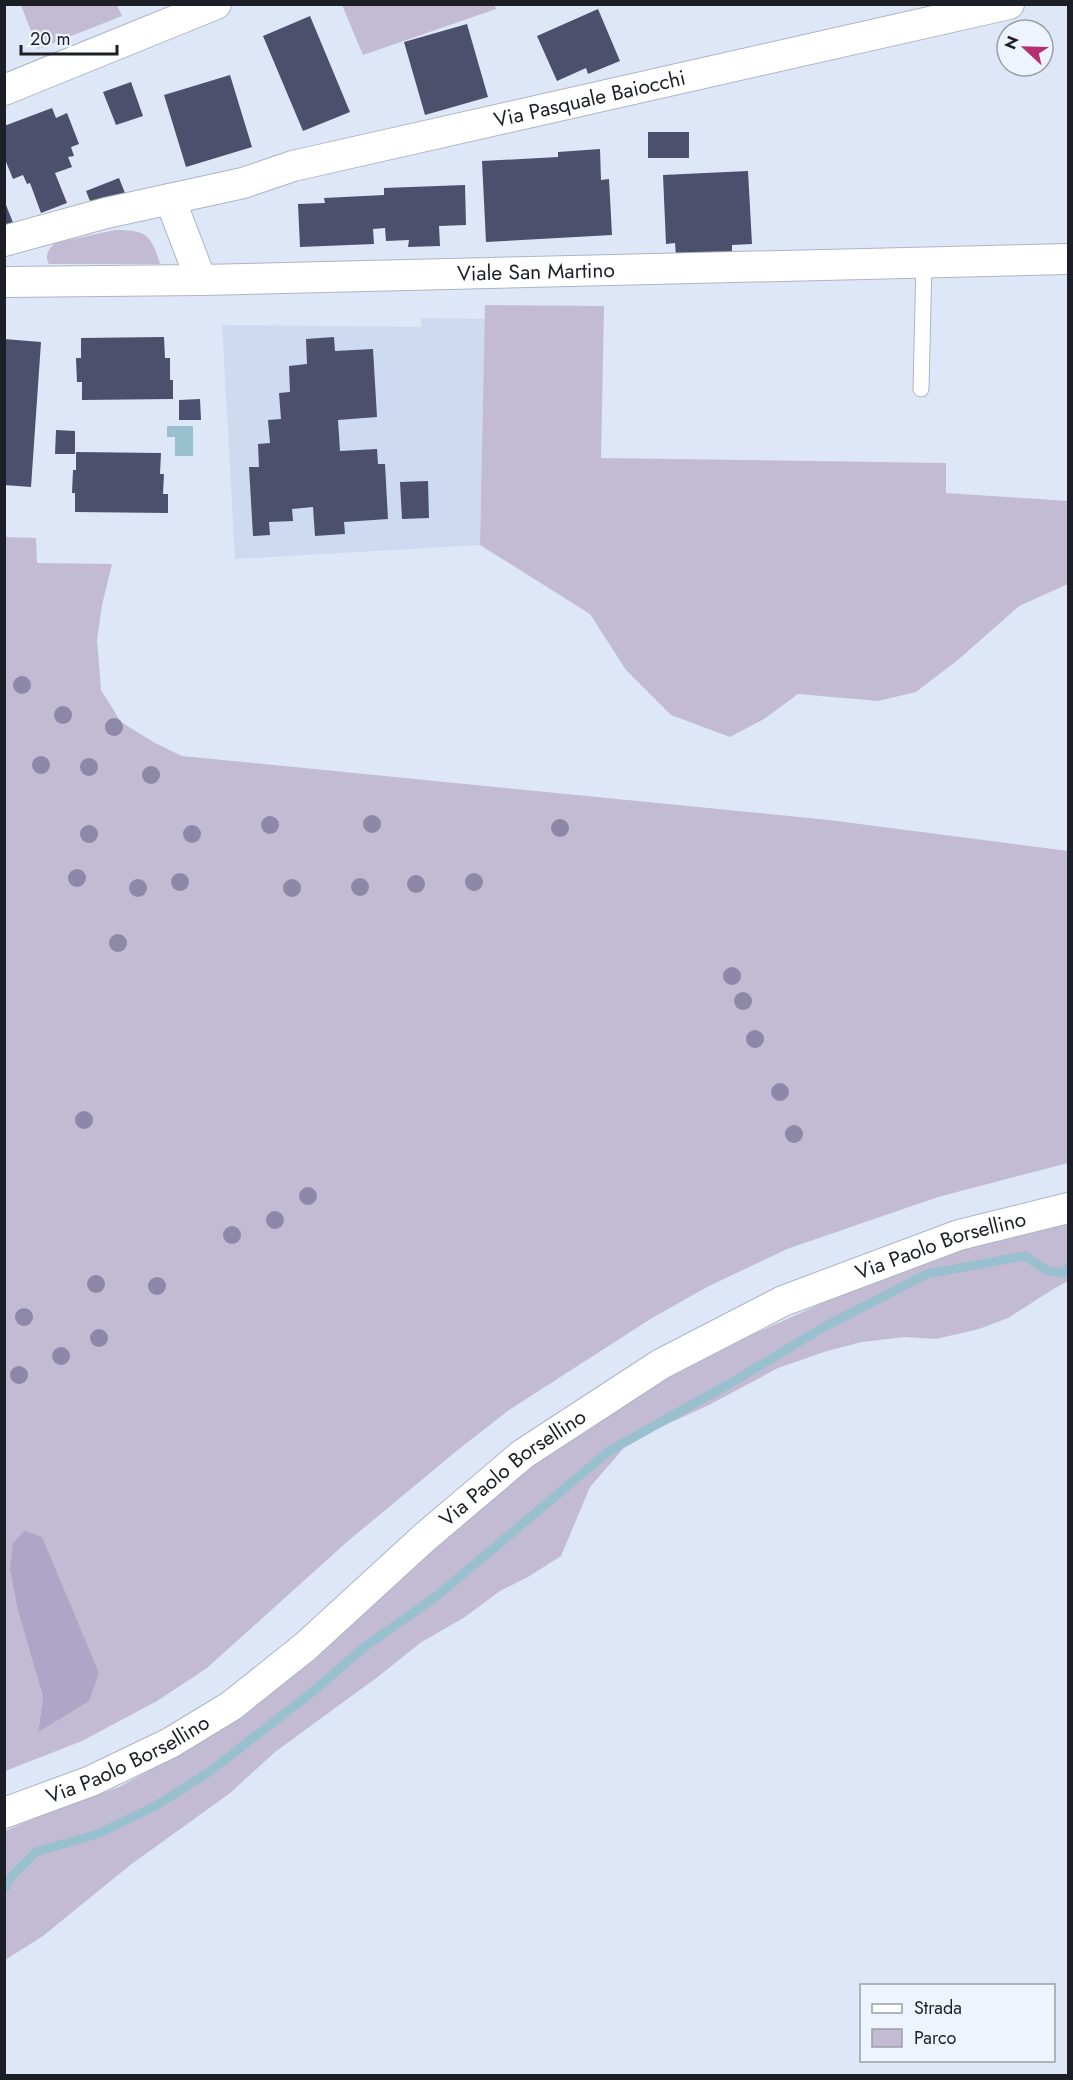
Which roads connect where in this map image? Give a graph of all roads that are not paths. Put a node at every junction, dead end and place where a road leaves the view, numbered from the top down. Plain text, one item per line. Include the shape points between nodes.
1 (216, 4) edge
2 (1009, 4) edge
3 (4, 90) edge
4 (171, 199) junction
5 (11, 240) edge
6 (1068, 259) edge
7 (924, 263) junction
8 (201, 280) junction
9 (10, 282) edge
10 (921, 389) dead end
11 (1068, 1208) edge
12 (4, 1813) edge

1 - 3 street
2 - 4 street, Via Pasquale Baiocchi via 293,166 243,183
4 - 5 street, Via Pasquale Baiocchi
4 - 8 street
5 - 9 street, Via Pasquale Baiocchi
6 - 7 street, Viale San Martino
7 - 8 street, Viale San Martino
7 - 10 lane
8 - 9 street, Viale San Martino
11 - 12 street, Via Paolo Borsellino via 959,1235 783,1302 661,1364 522,1454 305,1647 231,1706 170,1743 101,1777

